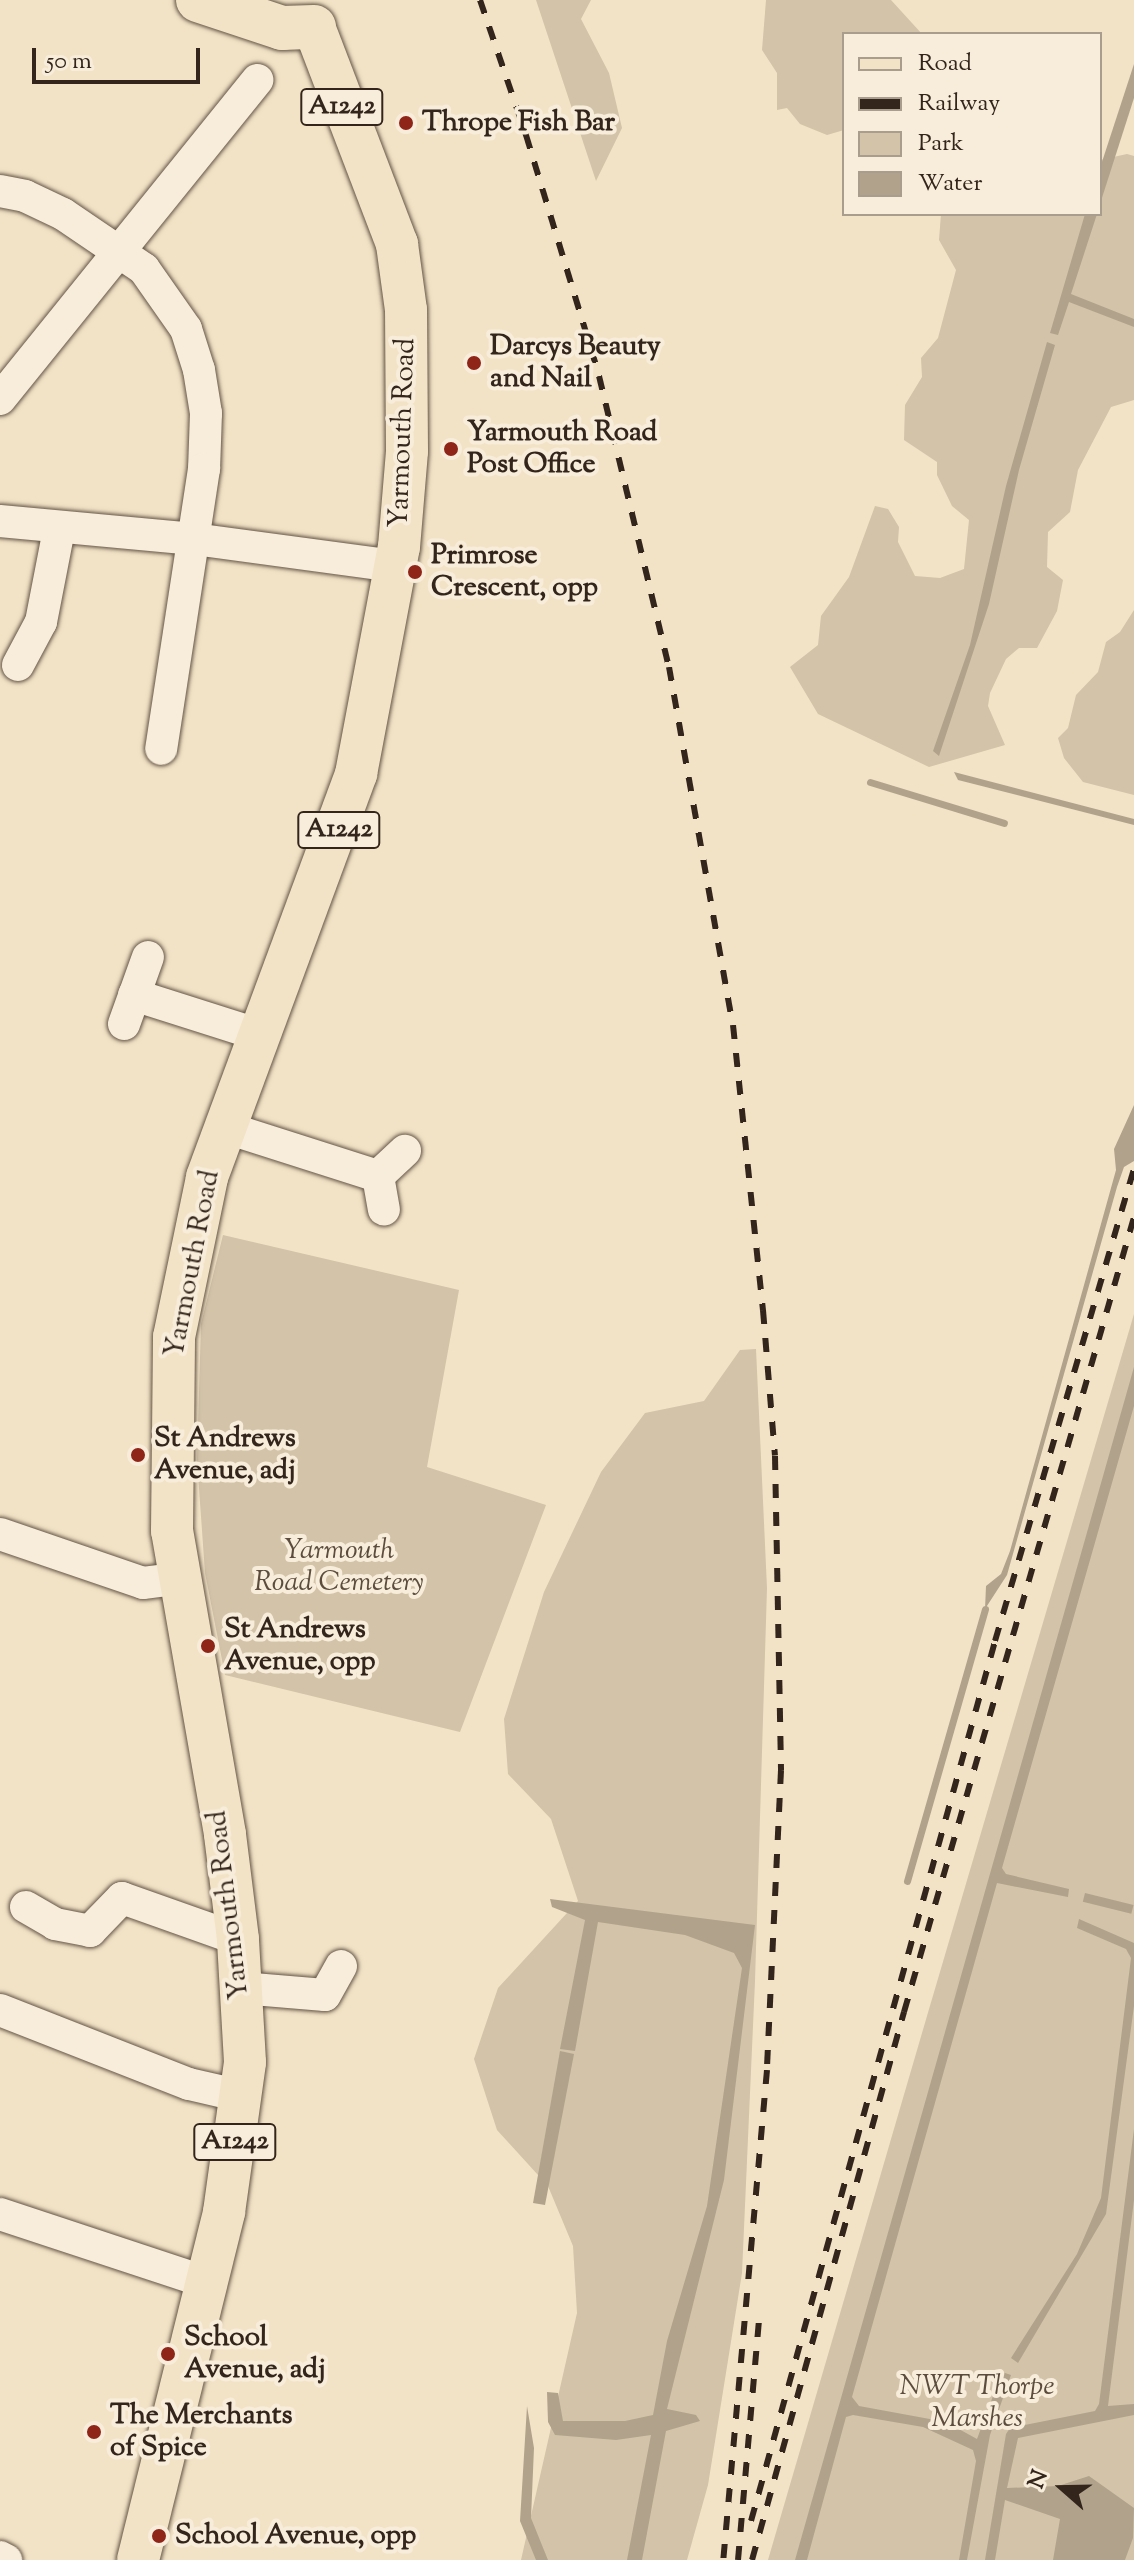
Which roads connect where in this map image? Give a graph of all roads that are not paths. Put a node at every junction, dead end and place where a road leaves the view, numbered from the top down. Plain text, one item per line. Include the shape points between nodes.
1 (198, 0) edge
2 (308, 9) edge
3 (257, 80) dead end
4 (0, 191) edge
5 (120, 249) junction
6 (0, 399) edge
7 (0, 521) edge
8 (59, 529) junction
9 (194, 539) junction
10 (395, 566) junction
11 (18, 665) dead end
12 (161, 749) dead end
13 (148, 957) dead end
14 (260, 1035) junction
15 (224, 1127) junction
16 (405, 1151) dead end
17 (378, 1176) junction
18 (384, 1209) dead end
19 (0, 1534) edge
20 (178, 1579) junction
21 (26, 1907) dead end
22 (238, 1939) junction
23 (341, 1966) dead end
24 (241, 1988) junction
25 (0, 2010) edge
26 (241, 2096) junction
27 (0, 2214) edge
28 (206, 2282) junction
29 (0, 2557) edge
30 (145, 2558) edge
31 (6, 2560) edge

1 - 2 highway via 282,28
2 - 10 main road, Yarmouth Road / A1242 via 327,72 397,244 409,404
3 - 5 street
4 - 5 street via 25,196
5 - 6 street
5 - 9 street via 163,292 186,329 199,370 205,427
7 - 8 street
8 - 9 street
8 - 11 street via 41,622
9 - 10 street
9 - 12 street
10 - 14 main road, Yarmouth Road / A1242 via 356,774
13 - 14 street via 129,1010
14 - 15 main road, Yarmouth Road / A1242
15 - 17 street
15 - 20 main road, Yarmouth Road / A1242 via 197,1215 174,1337 170,1480
16 - 17 street
17 - 18 street
19 - 20 street via 143,1583
20 - 22 main road, Yarmouth Road / A1242 via 225,1834
21 - 22 street via 55,1924 90,1931 122,1898
22 - 24 main road, Yarmouth Road / A1242
23 - 24 street via 331,1999
24 - 26 main road, Yarmouth Road / A1242
25 - 26 street via 189,2084
26 - 28 main road, Yarmouth Road / A1242 via 224,2212
27 - 28 street
28 - 30 main road, Yarmouth Road / A1242
29 - 31 street

